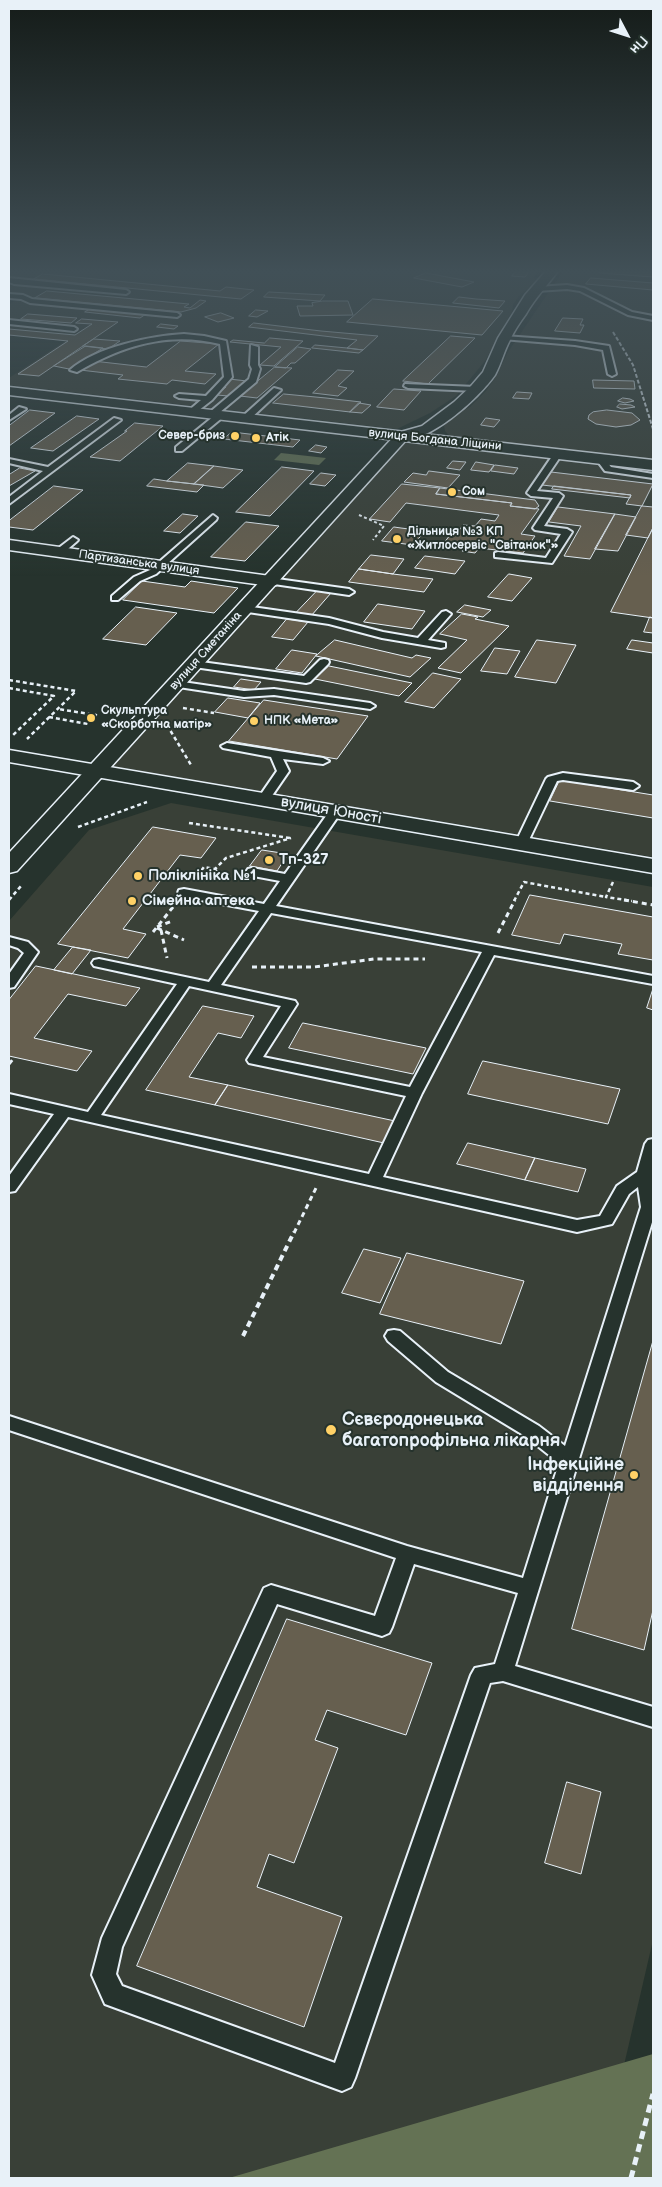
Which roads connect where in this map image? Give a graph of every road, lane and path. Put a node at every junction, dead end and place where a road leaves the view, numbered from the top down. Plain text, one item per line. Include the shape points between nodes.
1 (227, 373) edge
2 (255, 373) edge
3 (489, 373) edge
4 (408, 386) dead end
5 (277, 390) dead end
6 (476, 390) junction
7 (9, 391) edge
8 (179, 396) dead end
9 (209, 398) junction
10 (22, 410) dead end
11 (191, 412) junction
12 (216, 415) junction
13 (9, 418) edge
14 (246, 418) junction
15 (117, 420) dead end
16 (402, 436) junction
17 (179, 449) dead end
18 (558, 454) junction
19 (600, 459) junction
20 (9, 461) edge
21 (653, 465) edge
22 (49, 470) junction
23 (653, 476) edge
24 (9, 501) edge
25 (358, 515) dead end
26 (213, 518) dead end
27 (73, 540) dead end
28 (373, 540) dead end
29 (9, 545) edge
30 (58, 552) junction
31 (498, 555) dead end
32 (159, 566) junction
33 (270, 581) junction
34 (348, 592) dead end
35 (115, 598) dead end
36 (245, 609) junction
37 (446, 614) dead end
38 (421, 641) junction
39 (441, 645) dead end
40 (324, 662) dead end
41 (194, 664) junction
42 (9, 680) edge
43 (176, 684) junction
44 (9, 688) edge
45 (370, 706) dead end
46 (178, 708) dead end
47 (57, 709) junction
48 (214, 713) dead end
49 (49, 717) junction
50 (166, 722) dead end
51 (9, 739) edge
52 (227, 746) dead end
53 (16, 750) edge
54 (277, 755) junction
55 (323, 761) dead end
56 (194, 770) dead end
57 (96, 771) junction
58 (633, 786) dead end
59 (152, 800) dead end
60 (263, 800) junction
61 (335, 812) junction
62 (189, 823) dead end
63 (73, 829) dead end
64 (291, 838) junction
65 (313, 842) junction
66 (521, 844) junction
67 (9, 866) edge
68 (653, 866) edge
69 (216, 869) junction
70 (252, 872) dead end
71 (220, 876) dead end
72 (289, 878) junction
73 (614, 880) dead end
74 (184, 893) junction
75 (606, 897) junction
76 (653, 905) edge
77 (269, 908) junction
78 (172, 921) dead end
79 (157, 928) junction
80 (161, 930) junction
81 (153, 932) dead end
82 (184, 940) dead end
83 (9, 941) edge
84 (490, 950) junction
85 (432, 958) dead end
86 (99, 963) dead end
87 (227, 968) junction
88 (172, 978) junction
89 (653, 980) edge
90 (186, 981) junction
91 (9, 984) edge
92 (213, 986) junction
93 (14, 1058) dead end
94 (9, 1064) edge
95 (415, 1093) junction
96 (9, 1099) edge
97 (64, 1111) junction
98 (91, 1118) junction
99 (653, 1144) edge
100 (325, 1169) junction
101 (644, 1174) junction
102 (374, 1180) junction
103 (9, 1187) edge
104 (650, 1198) edge
105 (243, 1336) dead end
106 (394, 1336) dead end
107 (9, 1422) edge
108 (569, 1460) junction
109 (406, 1554) junction
110 (529, 1588) junction
111 (503, 1672) junction
112 (653, 1717) edge
113 (653, 2094) edge
114 (632, 2178) edge

1 - 9 lane via 228,377
2 - 12 lane via 253,380
3 - 6 street
4 - 6 lane
5 - 14 lane
6 - 16 street via 427,429
7 - 11 street, вулиця Богдана Ліщини
8 - 9 lane
9 - 11 lane
10 - 13 lane
11 - 12 street, вулиця Богдана Ліщини
12 - 14 street, вулиця Богдана Ліщини
12 - 17 lane
14 - 16 street, вулиця Богдана Ліщини
15 - 22 lane
16 - 18 street, вулиця Богдана Ліщини
16 - 33 street, вулиця Сметаніна
18 - 19 street, вулиця Богдана Ліщини
18 - 31 lane via 530,493 559,496 538,528 568,532 549,561
19 - 21 street, вулиця Богдана Ліщини
19 - 23 lane via 608,469
20 - 22 lane
22 - 24 lane
25 - 28 path via 384,526
26 - 32 lane
27 - 30 lane
29 - 30 street, Партизанська вулиця
30 - 32 street, Партизанська вулиця
32 - 33 street, Партизанська вулиця
32 - 35 lane
33 - 34 lane
33 - 36 street, вулиця Сметаніна
36 - 38 lane via 329,621
36 - 41 street, вулиця Сметаніна
37 - 38 lane
38 - 39 lane
40 - 41 lane via 306,680
41 - 43 street, вулиця Сметаніна
42 - 47 path via 76,691
43 - 45 lane via 244,694 274,692
43 - 57 street, вулиця Сметаніна
44 - 51 path via 54,696
46 - 48 path
47 - 49 path
47 - 49 path via 96,715 88,724
49 - 53 path
50 - 56 path
52 - 54 lane
53 - 57 street, вулиця Юності
54 - 55 lane
54 - 60 lane via 283,771
57 - 60 street, вулиця Юності
57 - 67 street, вулиця Сметаніна
58 - 66 lane via 563,776 552,779
59 - 63 path
60 - 61 street, вулиця Юності
61 - 65 lane
61 - 66 street, вулиця Юності
62 - 64 path
64 - 65 path
64 - 69 path via 226,858
65 - 72 lane
66 - 68 street, вулиця Юності
69 - 71 path
69 - 74 path via 204,867
70 - 72 lane
72 - 77 lane
73 - 75 path
74 - 77 lane
74 - 79 path
75 - 76 path
75 - 84 path via 524,882
77 - 84 lane
77 - 87 lane
78 - 79 path
79 - 80 path
79 - 81 path
80 - 82 path
80 - 88 path
83 - 91 lane via 23,945 31,952
84 - 89 lane
84 - 95 lane
85 - 87 path via 374,959 314,967
86 - 88 lane
87 - 92 lane
88 - 90 lane
90 - 92 lane
90 - 98 lane
92 - 95 lane via 290,1004 254,1060
93 - 94 path
95 - 102 lane
96 - 97 lane
97 - 98 lane
97 - 103 lane
98 - 100 lane
99 - 101 lane
100 - 102 lane
100 - 105 path
101 - 102 lane via 623,1190 606,1220 577,1226
101 - 104 lane
104 - 108 lane
106 - 108 lane via 442,1377 532,1431
107 - 109 lane
108 - 110 lane
109 - 110 lane
109 - 111 lane via 382,1627 271,1594 110,1946 104,1975 114,1995 342,2078 482,1675
110 - 111 lane
111 - 112 lane
113 - 114 path

